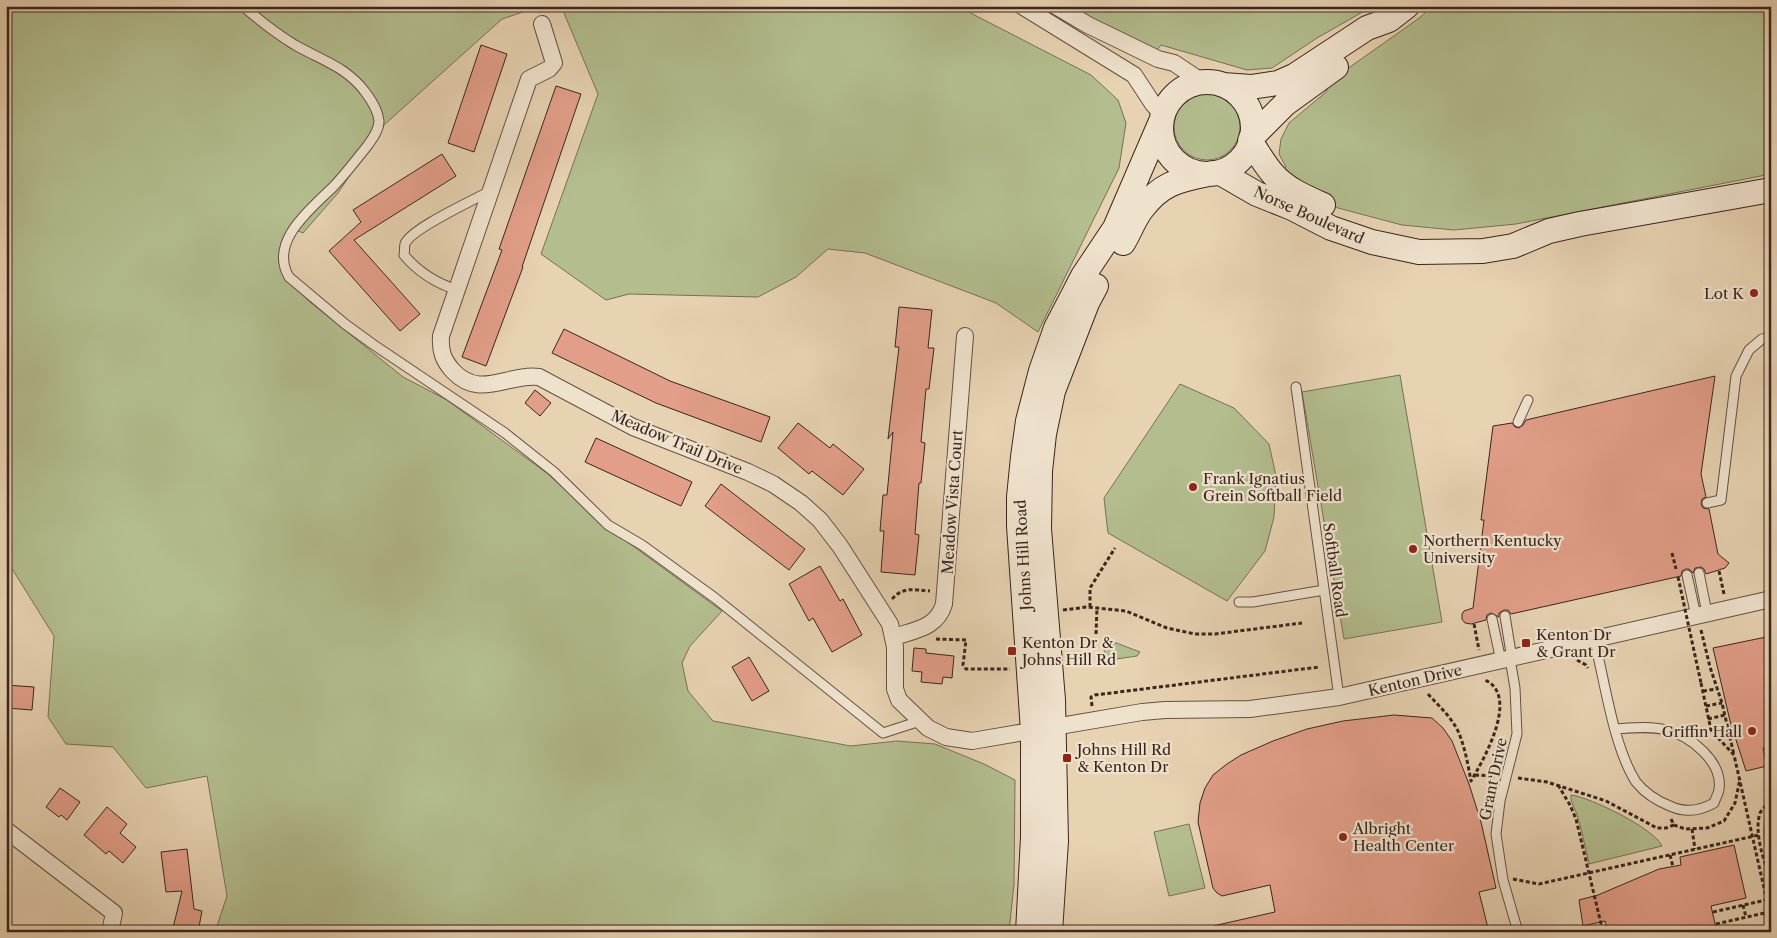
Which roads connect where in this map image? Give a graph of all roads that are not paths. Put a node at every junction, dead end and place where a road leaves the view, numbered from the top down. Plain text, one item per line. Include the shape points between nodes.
1 (243, 6) edge
2 (1022, 6) edge
3 (1056, 6) edge
4 (1398, 13) edge
5 (542, 24) dead end
6 (1212, 83) junction
7 (1162, 117) junction
8 (1251, 140) junction
9 (1216, 172) junction
10 (491, 190) junction
11 (1771, 190) edge
12 (1549, 231) junction
13 (457, 290) junction
14 (965, 336) dead end
15 (1771, 337) edge
16 (1296, 386) dead end
17 (1528, 400) dead end
18 (1518, 422) dead end
19 (1707, 504) dead end
20 (1699, 573) dead end
21 (1682, 576) road end
22 (1324, 590) junction
23 (1771, 598) edge
24 (1239, 602) dead end
25 (1504, 616) dead end
26 (1492, 619) dead end
27 (1701, 619) junction
28 (894, 637) junction
29 (1594, 639) junction
30 (1508, 660) junction
31 (1339, 697) junction
32 (920, 721) junction
33 (1043, 729) junction
34 (1615, 729) junction
35 (6, 830) edge
36 (110, 932) edge
37 (1028, 932) edge
38 (1050, 932) edge
39 (1518, 932) edge

1 - 32 lane via 295,44 332,62 356,80 373,102 379,121 377,131 359,157 290,235 283,250 285,271 289,277 367,340 505,433 554,472 608,525 642,545 715,598 883,733
2 - 7 street via 1134,75
3 - 6 street via 1111,37
4 - 6 main road via 1278,83 1252,87
4 - 8 main road via 1372,42 1285,104
5 - 10 street, Meadow Trail Drive via 554,63 529,79
6 - 7 main road via 1187,86 1175,94
6 - 8 main road via 1234,91 1244,100 1250,112
7 - 9 main road via 1161,133 1165,148 1174,160 1199,173
7 - 33 main road, Johns Hill Road via 1115,228 1083,276 1056,328 1028,420 1019,526
8 - 9 main road via 1238,162
8 - 12 main road, Norse Boulevard via 1272,174 1288,187 1342,216 1372,226 1420,236
9 - 12 main road, Norse Boulevard via 1331,228 1372,242 1419,252 1483,251 1513,246
9 - 33 main road, Johns Hill Road via 1158,190 1141,210 1087,303 1053,391 1044,434 1038,502 1051,665
10 - 13 street, Meadow Trail Drive
10 - 13 lane via 428,224 405,244 404,255 412,265 434,281
11 - 12 main road, Norse Boulevard
13 - 28 street, Meadow Trail Drive via 440,348 458,377 466,382 489,385 522,377 539,377 633,427 773,484 820,520 882,611
14 - 28 street, Meadow Vista Court via 942,612 931,624
15 - 19 lane via 1762,339 1749,350 1736,376 1722,500
16 - 22 lane, Softball Road
17 - 18 lane
20 - 27 lane
21 - 27 lane
22 - 24 lane
22 - 31 lane, Softball Road
23 - 27 street, Kenton Drive
25 - 30 lane
26 - 30 lane
27 - 29 street, Kenton Drive
28 - 32 street, Meadow Trail Drive via 895,689 899,700
29 - 30 street, Kenton Drive
29 - 34 lane
30 - 31 street, Kenton Drive
30 - 39 lane, Grant Drive via 1515,688 1516,734 1500,801 1496,834
31 - 33 street, Kenton Drive via 1250,709 1150,712
32 - 33 street, Meadow Trail Drive via 946,737 972,741
33 - 37 main road, Johns Hill Road
33 - 38 main road, Johns Hill Road via 1056,840
34 - 34 lane via 1624,759 1648,794 1675,808 1689,810 1703,809 1714,803 1720,789 1716,769 1701,748 1682,735 1665,730
35 - 36 street via 114,914

